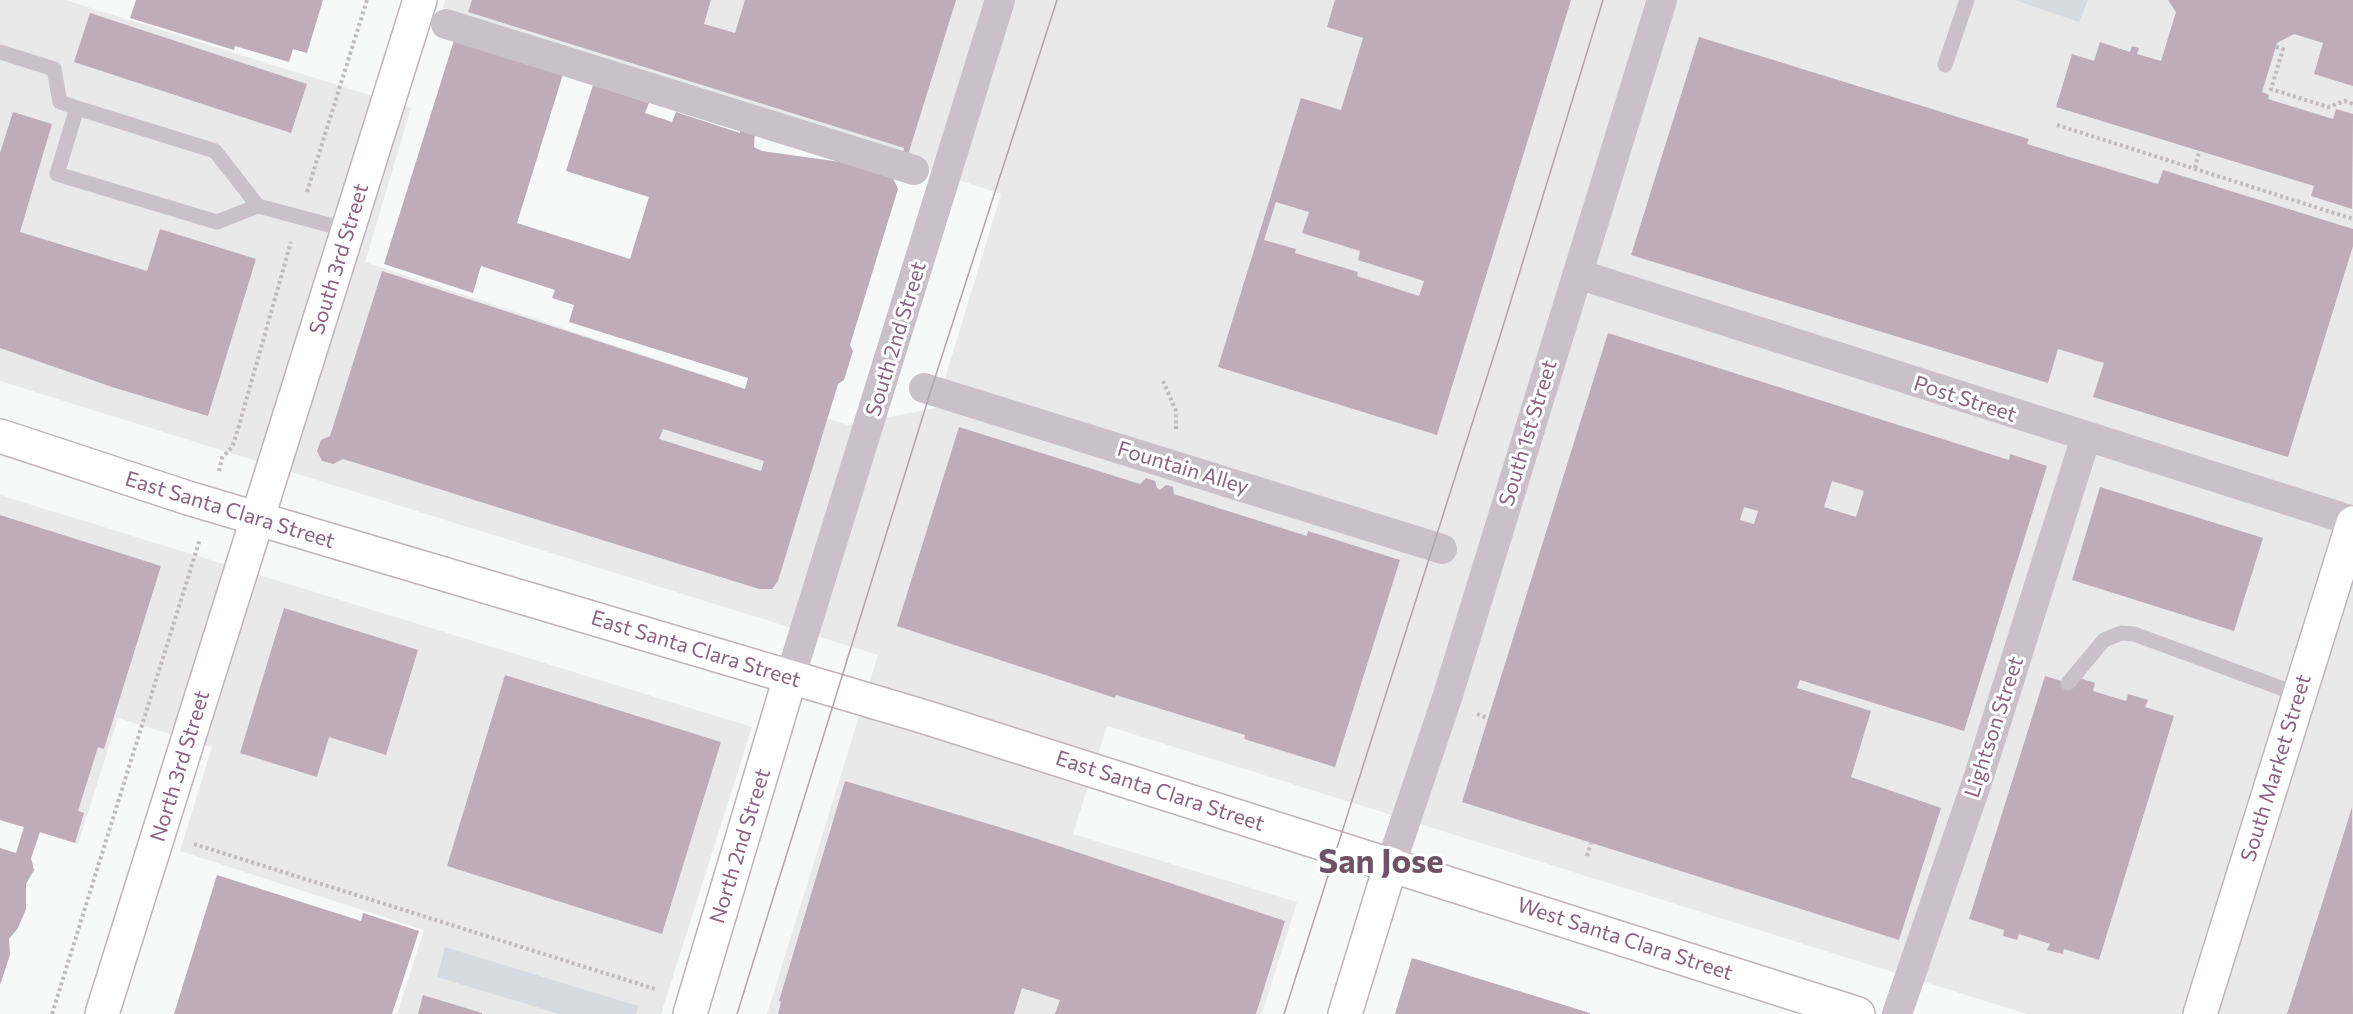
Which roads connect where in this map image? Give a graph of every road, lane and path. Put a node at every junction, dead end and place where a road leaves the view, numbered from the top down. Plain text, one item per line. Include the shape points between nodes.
1 (420, 0) edge
2 (1000, 0) edge
3 (1662, 0) edge
4 (1966, 0) edge
5 (446, 24) dead end
6 (2276, 46) dead end
7 (0, 52) edge
8 (1945, 65) dead end
9 (2353, 104) edge
10 (77, 108) junction
11 (2057, 124) dead end
12 (2199, 152) dead end
13 (2195, 168) junction
14 (914, 170) dead end
15 (258, 206) junction
16 (2353, 219) edge
17 (348, 230) junction
18 (1578, 274) junction
19 (1163, 381) dead end
20 (924, 388) dead end
21 (0, 436) edge
22 (2086, 437) junction
23 (1166, 463) junction
24 (256, 517) junction
25 (2353, 522) edge
26 (1442, 549) dead end
27 (191, 570) dead end
28 (790, 678) junction
29 (2068, 683) dead end
30 (2300, 695) junction
31 (1474, 714) dead end
32 (1487, 718) dead end
33 (1591, 843) dead end
34 (194, 844) dead end
35 (1587, 856) dead end
36 (1391, 864) junction
37 (655, 989) dead end
38 (52, 1014) edge
39 (102, 1014) edge
40 (690, 1014) edge
41 (1345, 1014) edge
42 (1858, 1014) edge
43 (1897, 1014) edge
44 (2200, 1014) edge

1 - 17 main road, South 3rd Street
2 - 28 street, South 2nd Street
3 - 18 street, South 1st Street
4 - 8 lane
5 - 14 street
6 - 9 path via 2283,49 2271,89 2328,107 2345,101
7 - 10 lane via 54,69 60,102
10 - 15 lane via 214,151
10 - 15 lane via 57,174 217,222
11 - 13 path
12 - 13 path
13 - 16 path
15 - 17 lane
17 - 24 main road, South 3rd Street
18 - 22 street, Post Street
18 - 36 street, South 1st Street via 1414,802
19 - 23 path via 1176,411 1173,445
20 - 23 street, Fountain Alley
21 - 24 main road, East Santa Clara Street
22 - 25 street, Post Street
22 - 43 street, Lightson Street via 1979,776
23 - 26 street, Fountain Alley
24 - 28 main road, East Santa Clara Street
24 - 39 main road, North 3rd Street
25 - 30 main road, South Market Street
27 - 38 path
28 - 36 main road, East Santa Clara Street
28 - 40 main road, North 2nd Street
29 - 30 lane via 2104,640 2121,633 2134,634
30 - 44 main road, South Market Street
31 - 32 path
33 - 35 path
34 - 37 path
36 - 41 main road
36 - 42 main road, West Santa Clara Street

